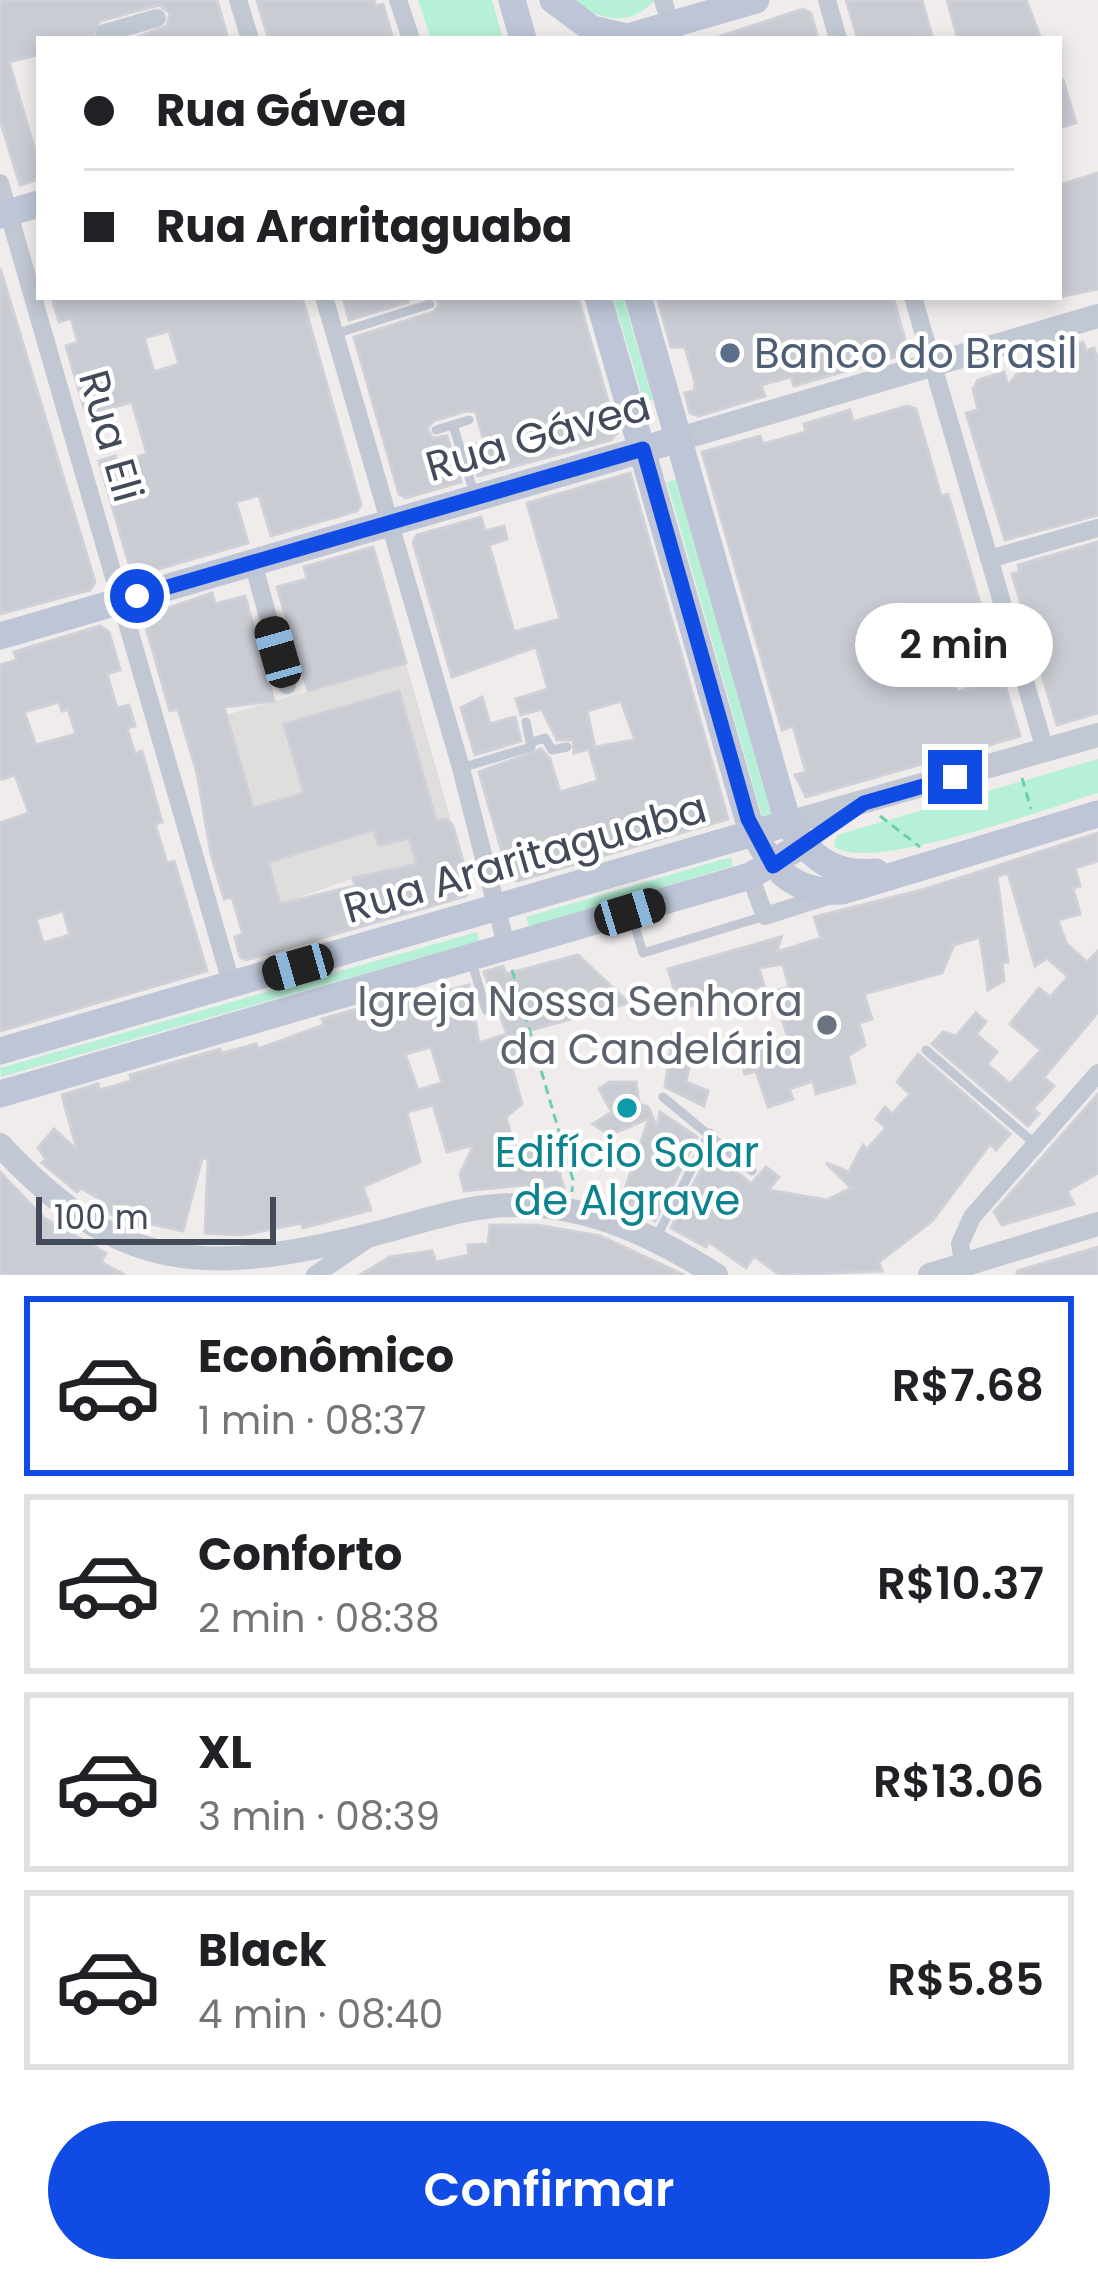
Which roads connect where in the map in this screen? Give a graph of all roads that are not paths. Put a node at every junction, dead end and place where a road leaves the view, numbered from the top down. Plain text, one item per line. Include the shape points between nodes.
1 (238, 0) edge
2 (398, 0) edge
3 (512, 0) edge
4 (552, 0) edge
5 (756, 0) edge
6 (827, 0) edge
7 (157, 18) dead end
8 (669, 21) edge
9 (105, 36) edge
10 (249, 36) edge
11 (409, 36) edge
12 (522, 36) edge
13 (562, 36) edge
14 (617, 36) edge
15 (629, 36) edge
16 (837, 36) edge
17 (0, 183) edge
18 (36, 205) edge
19 (4, 214) edge
20 (325, 300) edge
21 (599, 300) edge
22 (639, 300) edge
23 (914, 300) edge
24 (430, 304) dead end
25 (1098, 316) edge
26 (335, 334) junction
27 (932, 363) junction
28 (469, 420) dead end
29 (453, 425) junction
30 (436, 430) dead end
31 (679, 439) junction
32 (643, 449) junction
33 (476, 498) junction
34 (390, 523) junction
35 (1098, 528) edge
36 (989, 559) junction
37 (253, 562) junction
38 (121, 601) junction
39 (0, 636) edge
40 (287, 685) dead end
41 (526, 722) dead end
42 (1098, 735) edge
43 (532, 742) junction
44 (567, 747) dead end
45 (1045, 750) junction
46 (461, 767) junction
47 (1098, 814) edge
48 (754, 834) junction
49 (795, 834) junction
50 (915, 860) junction
51 (762, 871) junction
52 (842, 891) junction
53 (496, 911) junction
54 (630, 912) junction
55 (764, 916) junction
56 (507, 949) junction
57 (471, 959) junction
58 (232, 986) junction
59 (486, 1010) dead end
60 (926, 1050) dead end
61 (0, 1052) edge
62 (1098, 1073) edge
63 (0, 1094) edge
64 (663, 1097) dead end
65 (710, 1133) junction
66 (1, 1143) edge
67 (1034, 1143) junction
68 (752, 1171) dead end
69 (1098, 1224) edge
70 (375, 1234) junction
71 (656, 1238) junction
72 (964, 1270) edge
73 (315, 1275) edge
74 (716, 1275) edge
75 (931, 1275) edge

1 - 10 street
2 - 11 street
3 - 12 main road
4 - 13 main road
4 - 14 main road
5 - 8 main road
6 - 16 street
7 - 9 street
8 - 15 main road
17 - 19 street, Rua Eli
18 - 19 main road
19 - 38 street, Rua Eli
20 - 26 street
21 - 32 main road
22 - 31 main road
23 - 27 street
24 - 26 lane
25 - 27 street, Rua Gávea
26 - 34 street
27 - 31 street, Rua Gávea
27 - 36 street
28 - 29 lane
29 - 30 lane
29 - 33 lane
31 - 32 main road, Rua Gávea
31 - 49 main road
32 - 33 main road, Rua Gávea
32 - 48 main road
33 - 34 main road, Rua Gávea
34 - 37 main road, Rua Gávea
34 - 46 street
35 - 36 street
36 - 45 street
37 - 38 main road, Rua Gávea
37 - 40 street
38 - 39 main road, Rua Gávea
38 - 58 street, Rua Eli
41 - 43 lane
42 - 45 street, Rua Araritaguaba
43 - 44 lane
43 - 46 lane
45 - 49 street, Rua Araritaguaba
46 - 53 street
47 - 50 main road
48 - 49 main road, Rua Araritaguaba
48 - 51 main road
48 - 53 main road, Rua Araritaguaba
49 - 50 main road via 817,860 842,871
49 - 51 main road, Rua Araritaguaba
50 - 52 main road
51 - 52 main road via 806,890
51 - 54 main road, Rua Araritaguaba
51 - 55 street
52 - 55 street
53 - 56 street
53 - 58 main road, Rua Araritaguaba
54 - 55 lane via 643,953
54 - 56 main road, Rua Araritaguaba
56 - 57 main road, Rua Araritaguaba
57 - 59 lane
57 - 63 main road, Rua Araritaguaba
58 - 61 main road, Rua Araritaguaba
60 - 67 lane
62 - 67 street
64 - 65 lane
65 - 68 lane
65 - 71 lane
66 - 70 street via 79,1219 170,1258 268,1257
67 - 72 street via 964,1230
69 - 72 street
70 - 71 street via 492,1206 569,1211
70 - 73 street
71 - 74 street
72 - 75 street

